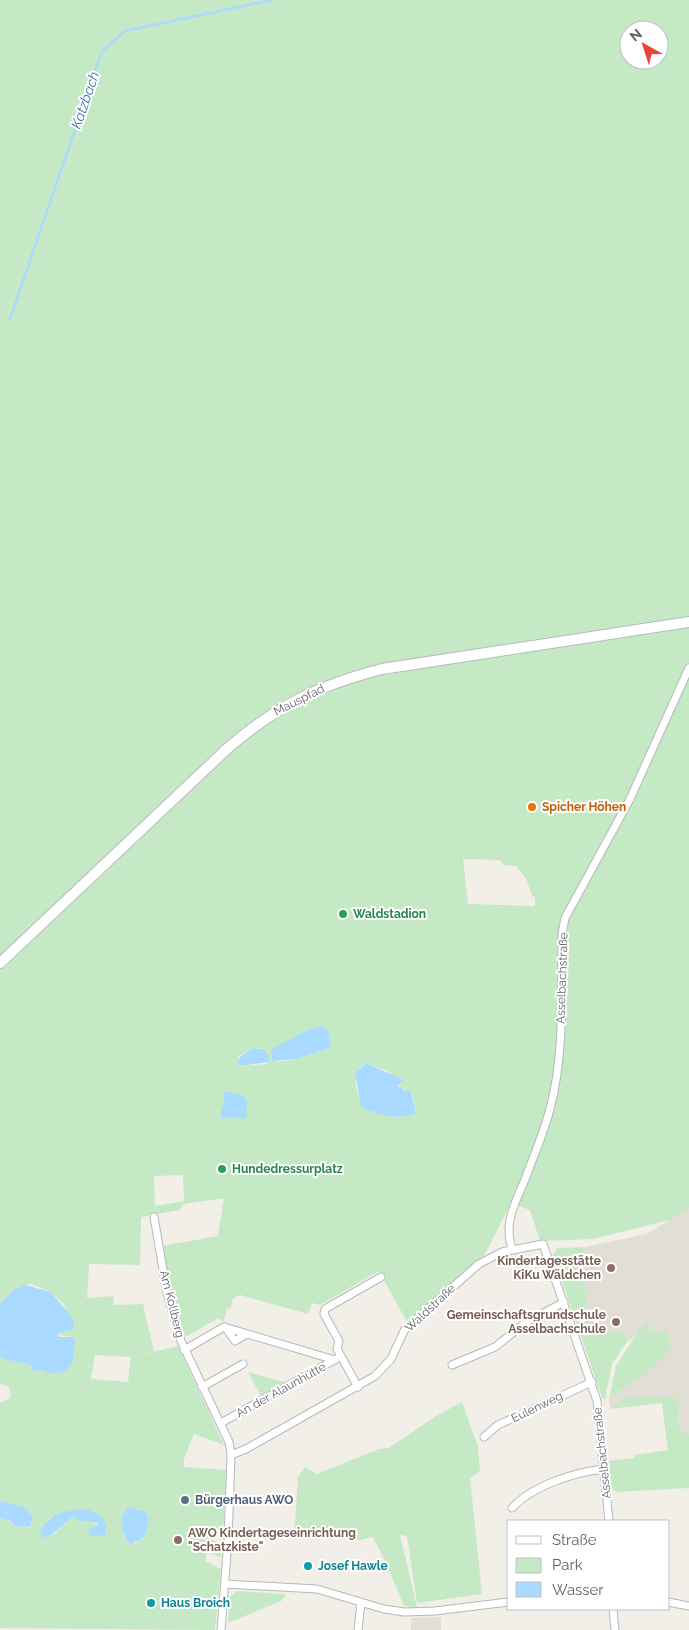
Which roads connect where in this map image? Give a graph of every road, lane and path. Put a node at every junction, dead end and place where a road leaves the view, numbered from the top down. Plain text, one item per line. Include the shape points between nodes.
1 (689, 622) edge
2 (689, 668) edge
3 (0, 963) edge
4 (154, 1217) dead end
5 (543, 1244) joint
6 (512, 1250) junction
7 (381, 1277) dead end
8 (564, 1302) junction
9 (184, 1350) junction
10 (338, 1358) junction
11 (243, 1364) dead end
12 (452, 1365) dead end
13 (592, 1382) junction
14 (202, 1387) junction
15 (358, 1387) junction
16 (220, 1423) junction
17 (484, 1437) dead end
18 (231, 1455) junction
19 (604, 1469) junction
20 (512, 1508) dead end
21 (609, 1520) edge
22 (225, 1584) junction
23 (361, 1602) junction
24 (507, 1602) edge
25 (669, 1602) edge
26 (689, 1606) edge
27 (613, 1610) edge
28 (221, 1630) edge
29 (358, 1630) edge
30 (614, 1630) edge

1 - 3 street, Mauspfad via 382,669 339,681 295,700 261,720 228,747
2 - 6 street, Asselbachstraße via 630,799 565,918 554,1091 546,1121 511,1212 508,1233
4 - 9 street, Am Kollberg via 167,1293
5 - 6 street, Waldstraße
5 - 8 street, Asselbachstraße
6 - 15 street, Waldstraße via 479,1264 405,1328 385,1367
7 - 10 street via 324,1309 338,1341
8 - 12 street via 525,1323 495,1347
8 - 13 street, Asselbachstraße
9 - 10 street via 224,1327 235,1341 246,1334
9 - 14 street, Am Kollberg
10 - 15 street
10 - 16 street, An der Alaunhütte
11 - 14 street
13 - 17 street, Eulenweg via 498,1426
13 - 19 street, Asselbachstraße via 599,1408
14 - 16 street, Am Kollberg
15 - 18 street, Waldstraße
16 - 18 street, Am Kollberg
18 - 22 street
19 - 20 street via 586,1471 523,1495
19 - 21 street, Asselbachstraße
22 - 23 street via 317,1589
22 - 28 street
23 - 24 street via 384,1610 404,1612
23 - 29 street
25 - 26 street
27 - 30 street

